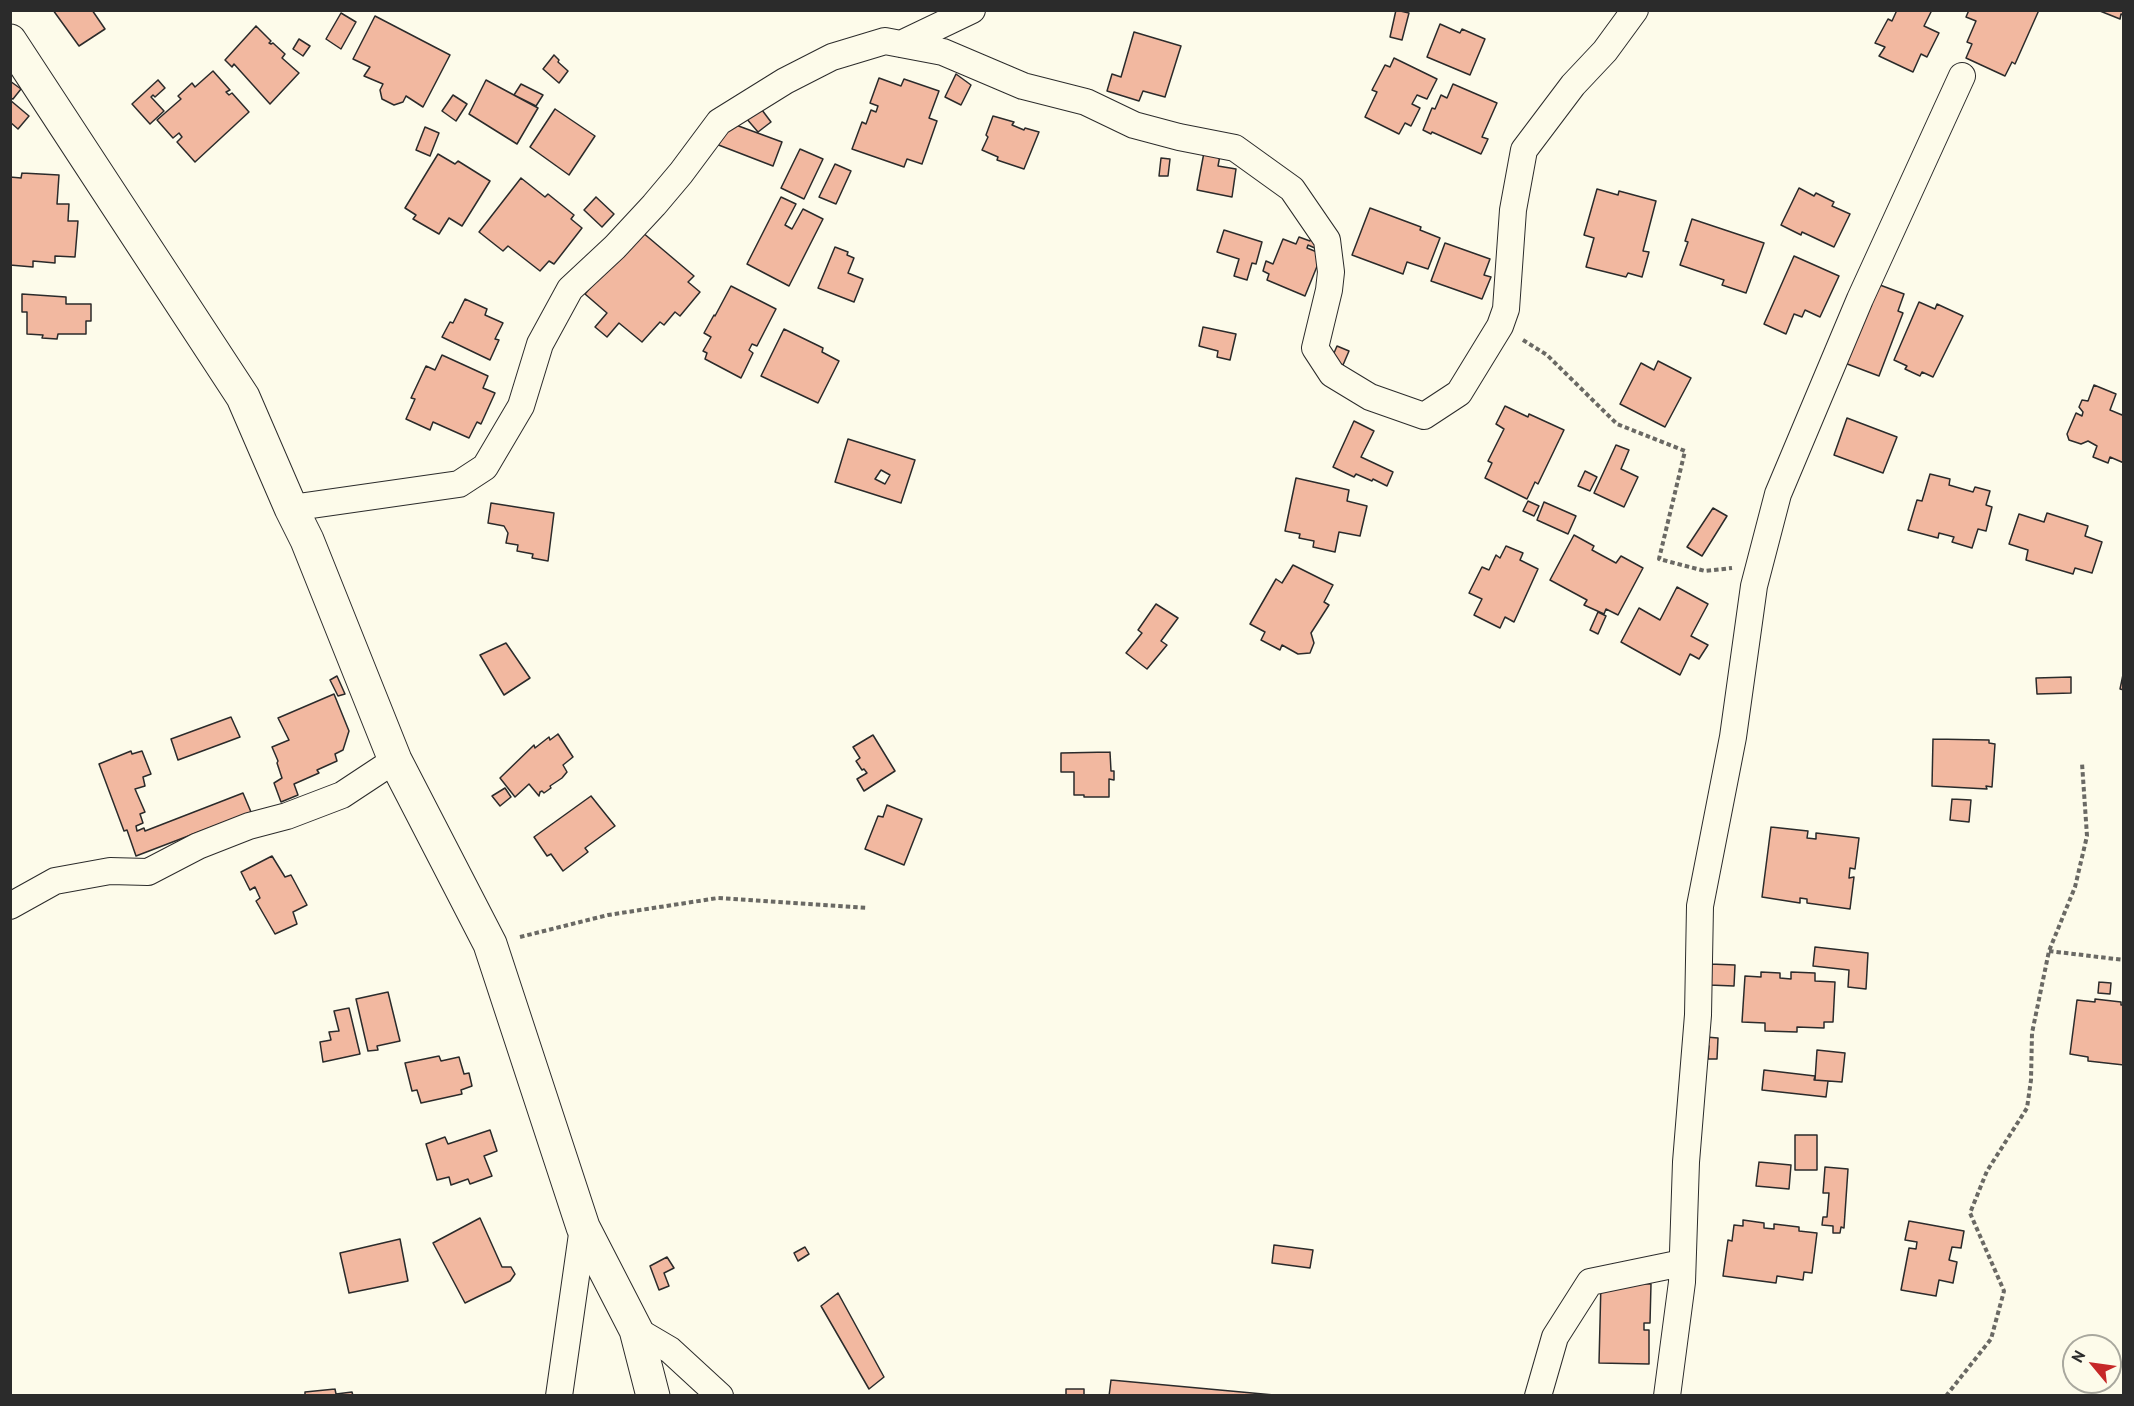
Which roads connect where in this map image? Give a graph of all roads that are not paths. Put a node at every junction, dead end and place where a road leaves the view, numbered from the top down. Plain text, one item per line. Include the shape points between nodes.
1 (972, 10) edge
2 (1635, 10) edge
3 (10, 41) edge
4 (901, 44) junction
5 (1962, 76) dead end
6 (291, 508) junction
7 (395, 760) junction
8 (10, 906) edge
9 (583, 1227) junction
10 (1682, 1263) junction
11 (636, 1330) junction
12 (560, 1395) edge
13 (653, 1395) edge
14 (720, 1395) edge
15 (1538, 1395) edge
16 (1667, 1395) edge

1 - 4 street
2 - 4 street via 1524,150 1513,210 1506,309 1500,326 1459,393 1424,416 1370,396 1332,374 1315,348 1329,290 1327,240 1292,189 1235,148 1134,125 1086,102 1023,86 943,52
3 - 6 street via 243,398
4 - 6 street via 885,41 832,57 719,122 654,205 570,289 540,344 521,406 484,467 459,484
5 - 10 street via 1860,299 1778,494 1754,586 1733,737 1700,906 1698,1015
6 - 7 street
7 - 8 street via 342,795 198,846 148,872 110,871 55,882
7 - 9 street via 490,944
9 - 11 street
9 - 12 street
10 - 15 street via 1590,1282 1555,1337
10 - 16 street
11 - 13 street
11 - 14 street via 669,1350

